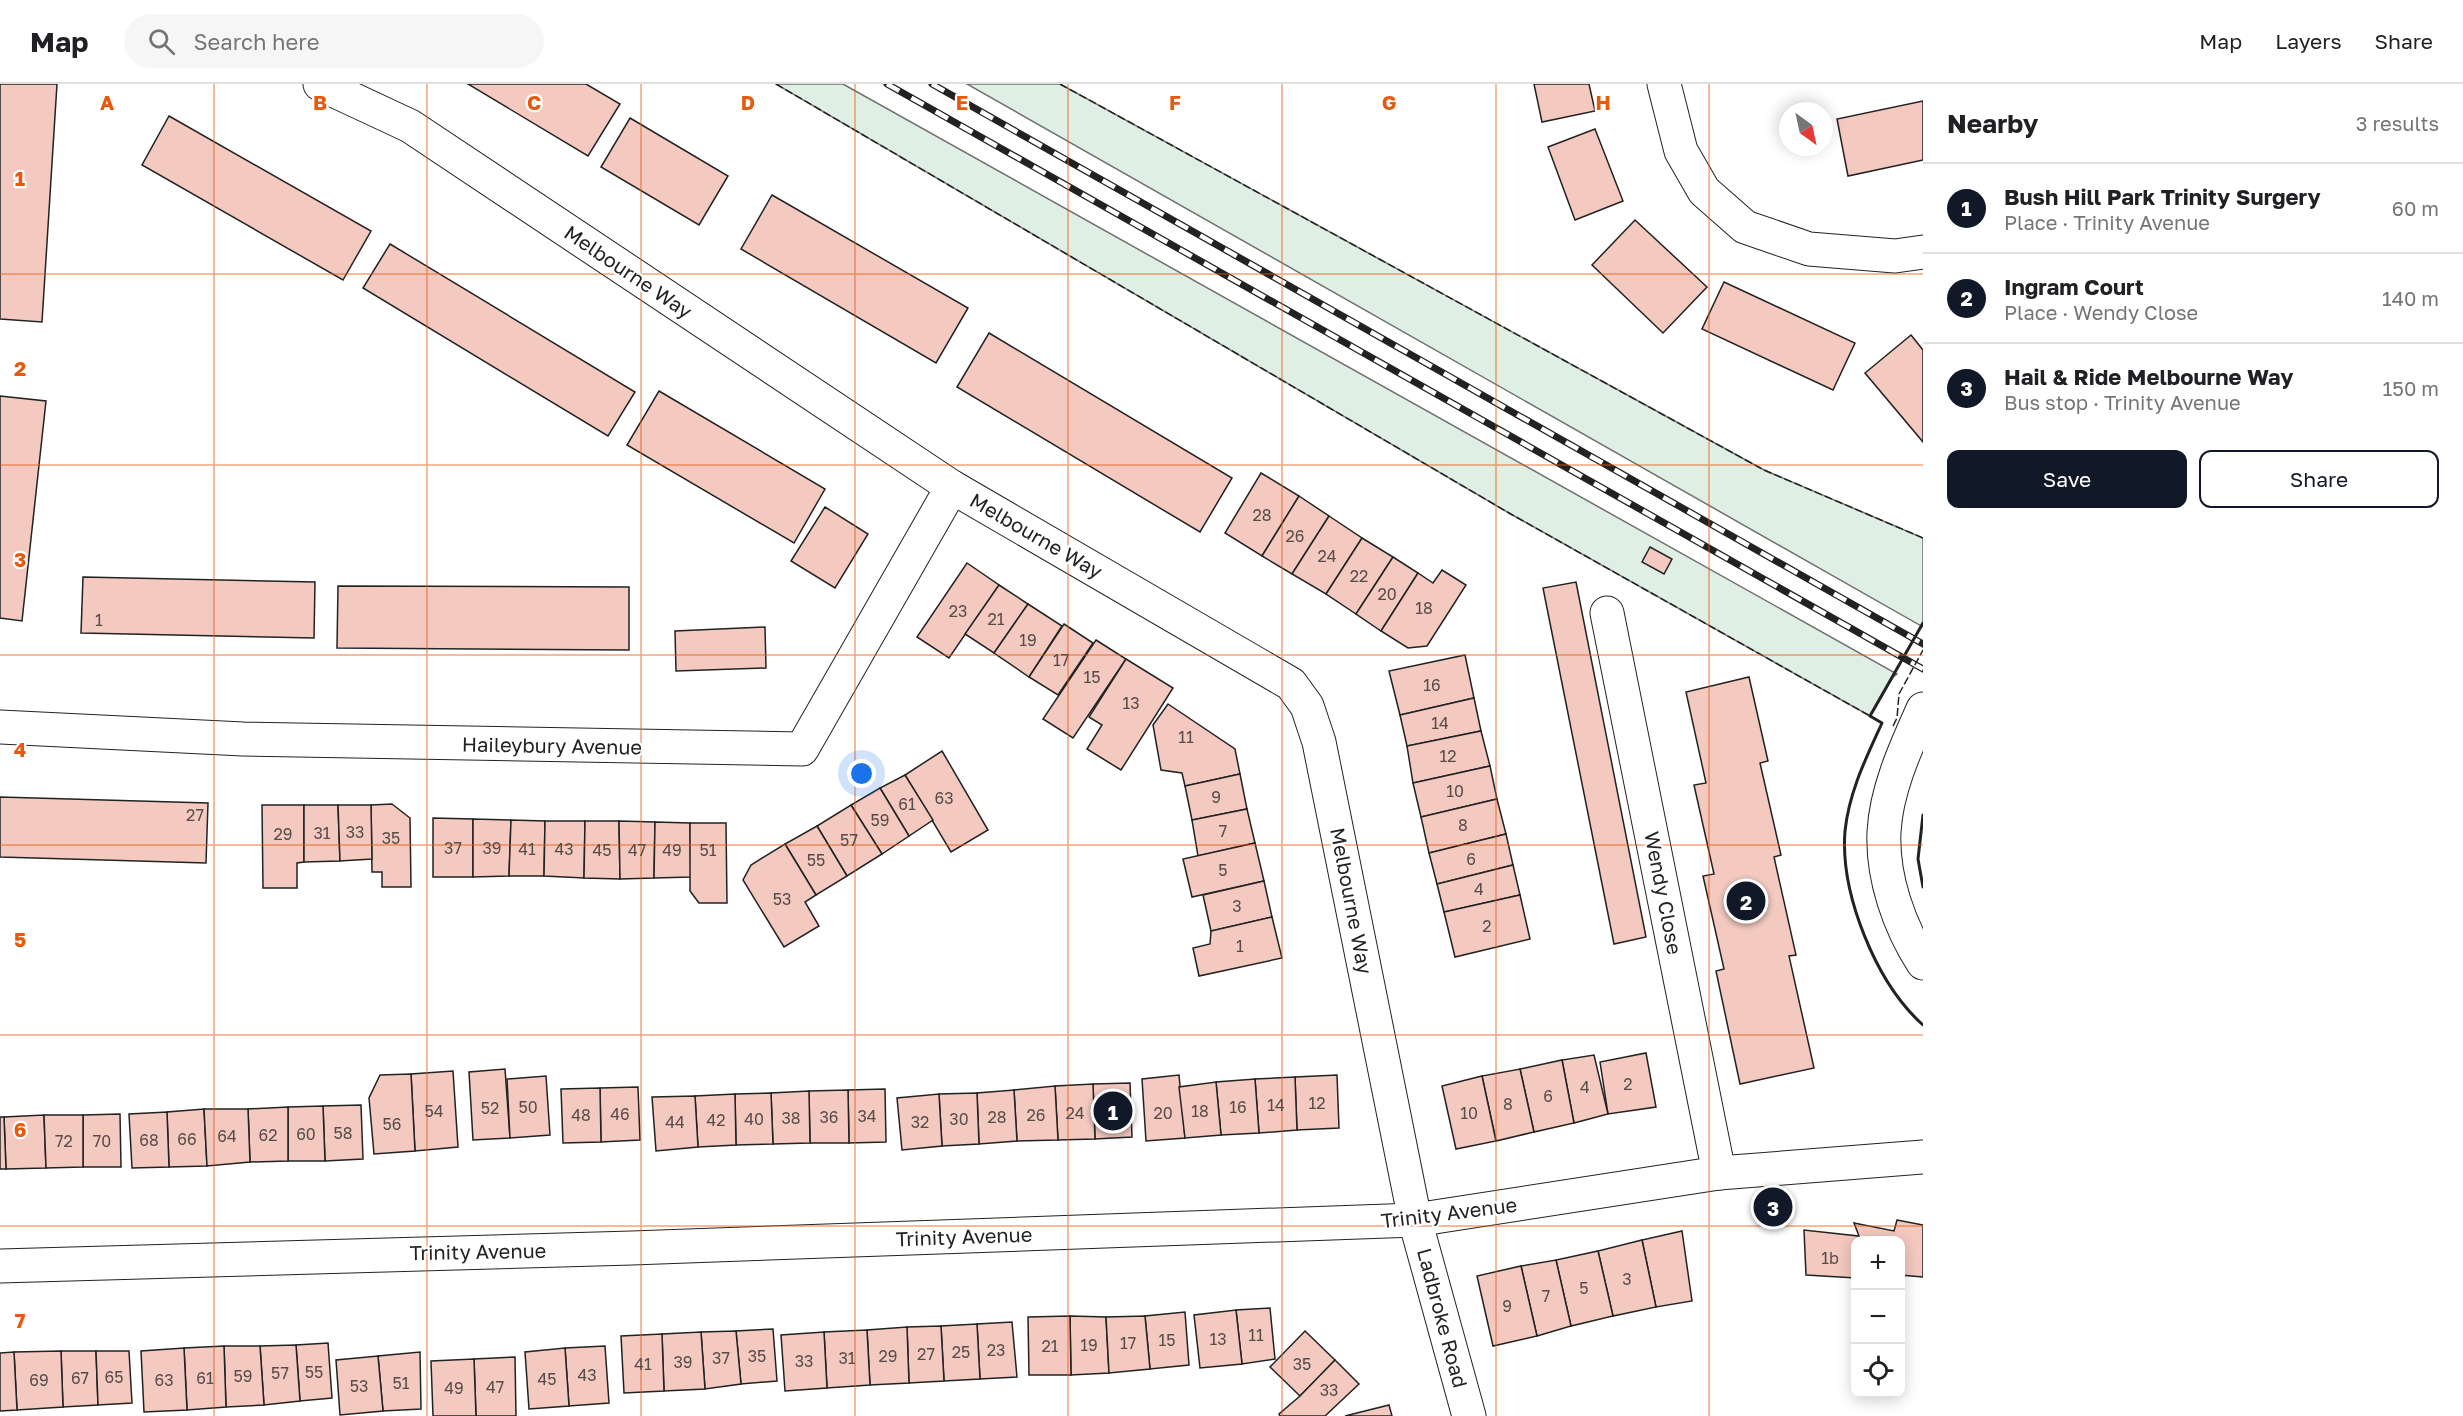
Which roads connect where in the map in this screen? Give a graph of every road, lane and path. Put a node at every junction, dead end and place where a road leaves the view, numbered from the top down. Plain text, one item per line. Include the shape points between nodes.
1 (320, 84) edge
2 (1664, 84) edge
3 (1923, 252) edge
4 (952, 487) junction
5 (1607, 613) dead end
6 (1923, 709) edge
7 (0, 727) edge
8 (1923, 963) edge
9 (1923, 1158) edge
10 (1719, 1173) junction
11 (1415, 1220) junction
12 (0, 1266) edge
13 (1469, 1416) edge

1 - 4 street, Melbourne Way via 410,126
2 - 3 street via 1681,151 1704,191 1745,227 1809,249 1895,256
4 - 7 street, Haileybury Avenue via 802,749 243,739
4 - 11 street, Melbourne Way via 1291,684 1307,706 1319,742
5 - 10 street, Wendy Close
6 - 8 street via 1892,791 1884,832 1886,866 1896,907
9 - 10 street, Trinity Avenue
10 - 11 street, Trinity Avenue
11 - 12 street, Trinity Avenue
11 - 13 street, Ladbroke Road

